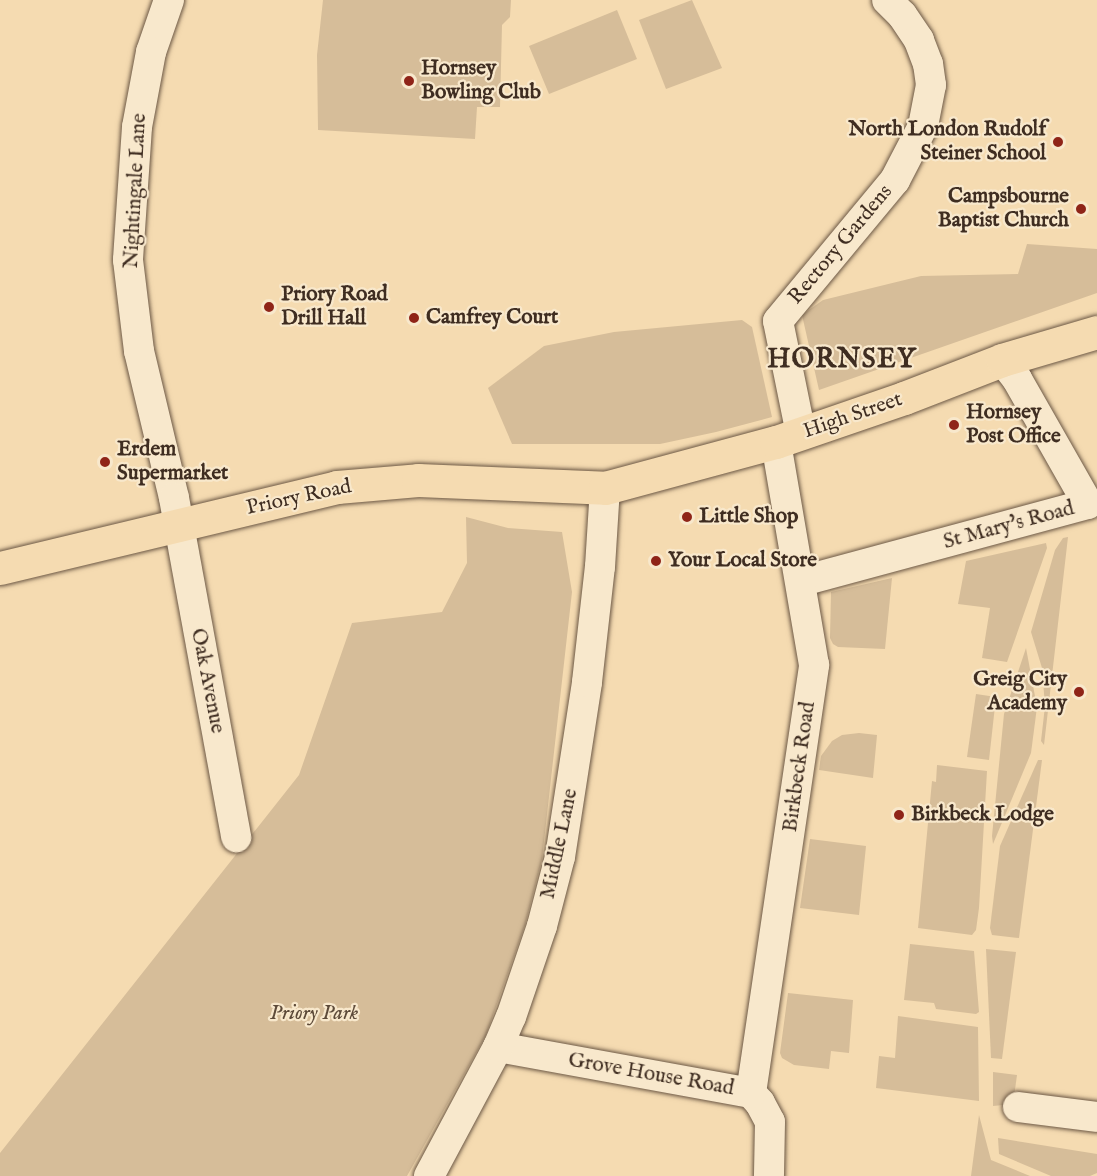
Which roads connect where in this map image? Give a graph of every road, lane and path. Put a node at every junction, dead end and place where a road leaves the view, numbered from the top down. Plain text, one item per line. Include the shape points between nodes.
1 (169, 0) edge
2 (887, 0) edge
3 (1097, 332) edge
4 (1002, 360) junction
5 (789, 438) junction
6 (605, 488) junction
7 (178, 525) junction
8 (0, 568) edge
9 (802, 581) junction
10 (236, 837) dead end
11 (498, 1047) junction
12 (751, 1093) junction
13 (1018, 1107) dead end
14 (1097, 1117) edge
15 (429, 1176) edge
16 (769, 1176) edge

1 - 7 street, Nightingale Lane via 151,52 137,127 128,260 139,351
2 - 5 street, Rectory Gardens via 919,40 928,64 931,85 926,116 895,180 778,321
3 - 4 main road, High Street
4 - 5 main road, High Street
4 - 9 street, St Mary's Road via 1017,378 1088,504
5 - 6 main road, High Street
5 - 9 street, Birkbeck Road
6 - 7 main road, Priory Road via 418,480 367,484 337,487
6 - 11 street, Middle Lane via 587,682 560,857 542,926
7 - 8 main road, Priory Road
7 - 10 street, Oak Avenue
9 - 12 street, Birkbeck Road via 814,665
11 - 12 street, Grove House Road
11 - 15 street, Middle Lane
12 - 16 street, Grove House Road via 770,1122
13 - 14 street

